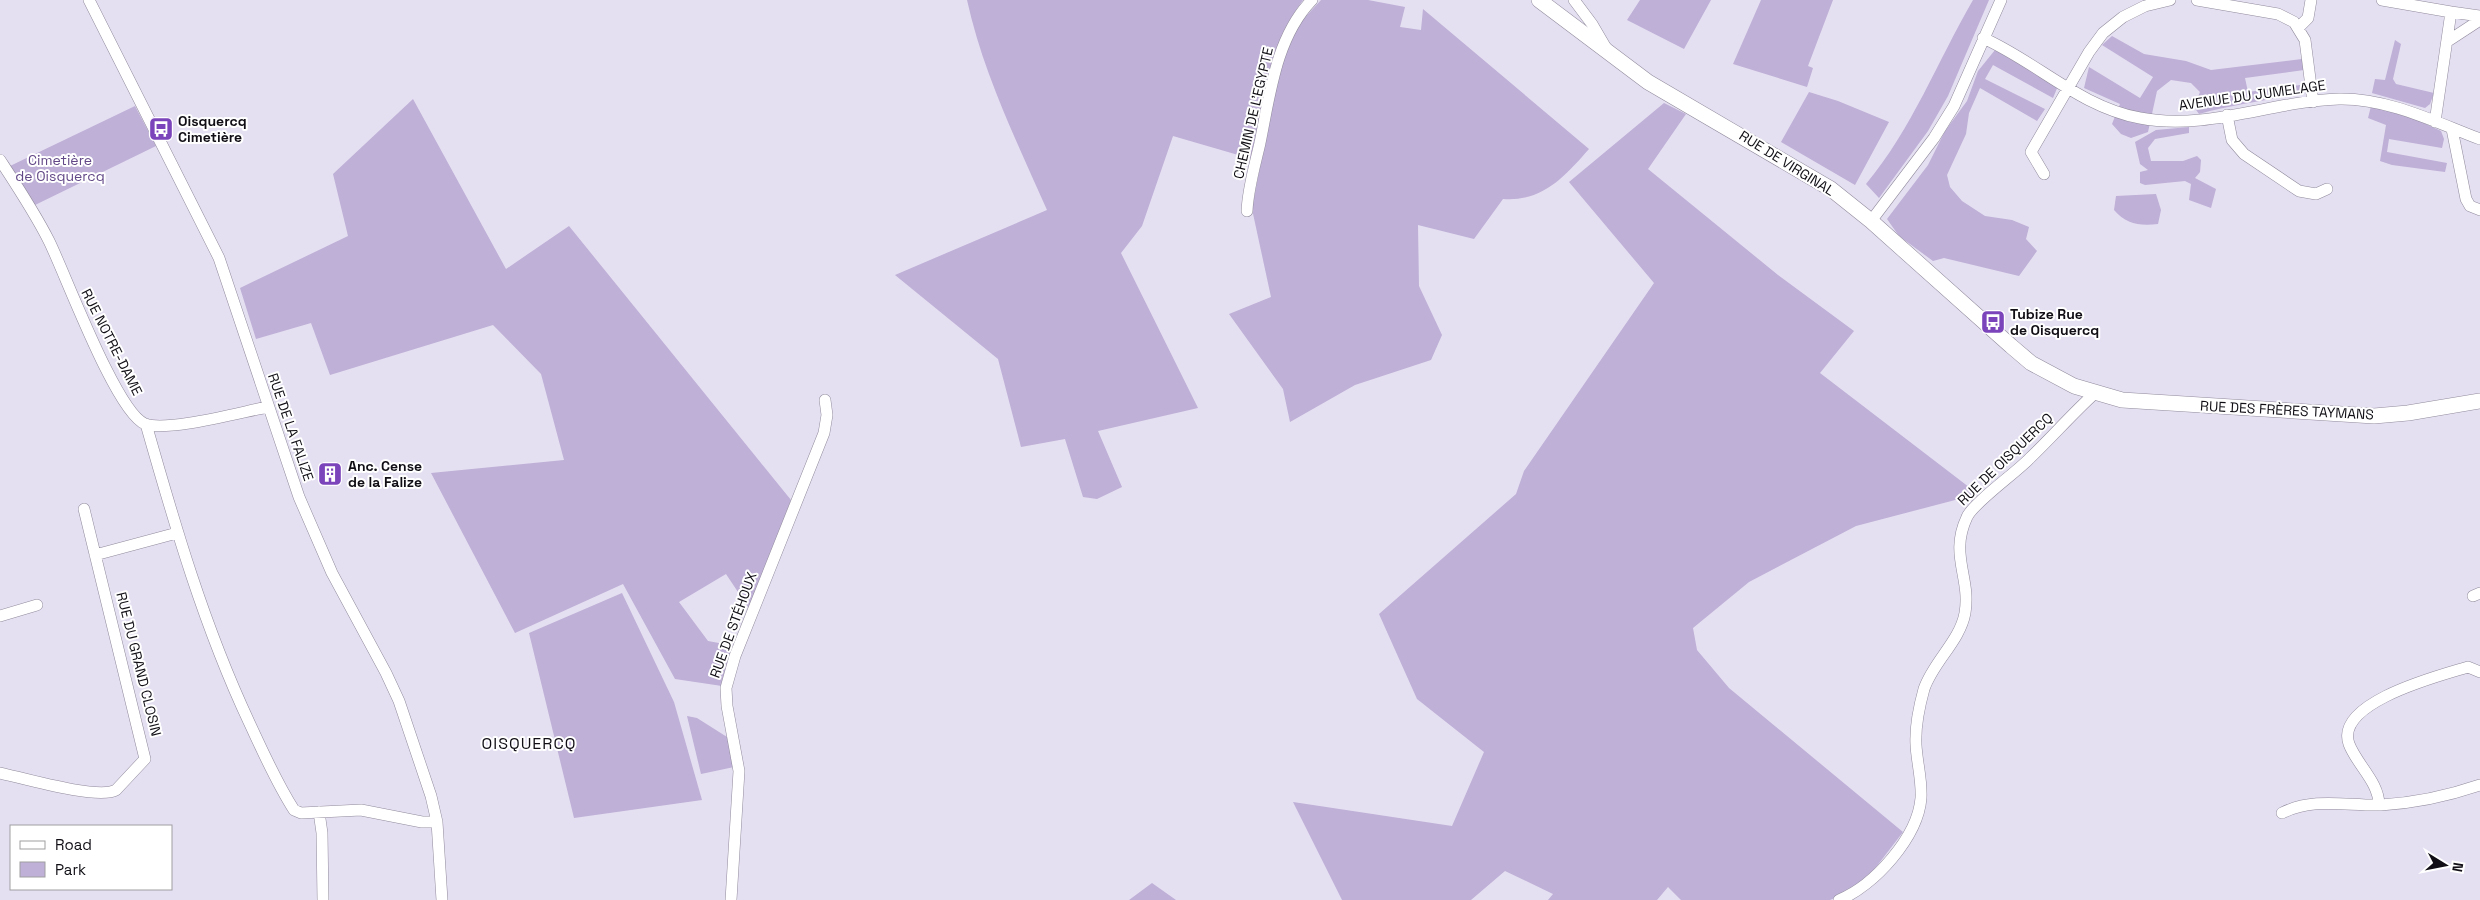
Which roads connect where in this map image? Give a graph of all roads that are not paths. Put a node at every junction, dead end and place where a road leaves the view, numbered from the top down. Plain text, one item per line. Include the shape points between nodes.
1 (89, 0) edge
2 (1312, 0) edge
3 (1539, 0) edge
4 (1574, 0) edge
5 (2001, 0) edge
6 (2170, 0) edge
7 (2197, 0) edge
8 (2311, 0) edge
9 (2382, 0) edge
10 (2451, 12) junction
11 (2480, 18) edge
12 (2298, 28) junction
13 (1983, 38) junction
14 (2448, 41) junction
15 (1611, 56) junction
16 (2068, 88) junction
17 (2313, 102) junction
18 (2227, 115) junction
19 (2435, 122) junction
20 (2452, 129) junction
21 (2480, 139) edge
22 (0, 160) edge
23 (2044, 174) dead end
24 (2327, 189) dead end
25 (2480, 210) edge
26 (1247, 211) dead end
27 (1871, 221) junction
28 (2094, 394) junction
29 (826, 400) dead end
30 (2480, 401) edge
31 (268, 407) junction
32 (146, 424) junction
33 (84, 509) dead end
34 (177, 533) junction
35 (95, 555) junction
36 (37, 605) dead end
37 (0, 616) edge
38 (2480, 672) edge
39 (0, 772) edge
40 (2480, 785) edge
41 (2379, 805) junction
42 (319, 812) junction
43 (2282, 813) dead end
44 (437, 822) junction
45 (323, 900) edge
46 (442, 900) edge
47 (731, 900) edge
48 (1839, 900) edge

1 - 31 street, RUE DE LA FALIZE via 219,258
2 - 26 street, CHEMIN DE L'EGYPTE via 1295,22 1280,57
3 - 15 street, RUE DE VIRGINAL
4 - 15 street
5 - 13 street
6 - 16 street via 2123,16 2103,33
7 - 12 street via 2278,14 2289,18
8 - 12 street via 2308,18
9 - 10 street
10 - 11 street
10 - 14 street
11 - 14 street
12 - 17 street via 2304,40
13 - 16 street, AVENUE DU JUMELAGE
13 - 27 street via 1954,106 1934,138
14 - 19 street
15 - 27 street, RUE DE VIRGINAL via 1648,82 1807,173
16 - 18 street, AVENUE DU JUMELAGE via 2103,108 2142,119 2184,121
16 - 23 street via 2031,152
17 - 18 street, AVENUE DU JUMELAGE
17 - 19 street, AVENUE DU JUMELAGE via 2356,99
18 - 24 street via 2232,140 2244,154 2299,191 2316,194
19 - 20 street, AVENUE DU JUMELAGE
20 - 21 street, AVENUE DU JUMELAGE
20 - 25 street via 2464,194 2470,206
22 - 32 street, RUE NOTRE-DAME via 48,239 87,329 122,397 135,417
27 - 28 street, RUE DE VIRGINAL via 2031,363
28 - 30 street, RUE DES FRÈRES TAYMANS via 2145,402 2374,416
28 - 48 street, RUE DE OISQUERCQ via 1968,514 1960,532 1958,551 1966,595 1965,614 1932,669 1916,727 1920,807 1901,846 1876,877 1854,894
29 - 47 street, RUE DE STÉHOUX via 824,433 727,684 727,706 739,771
31 - 32 street via 177,424
31 - 44 street, RUE DE LA FALIZE via 316,538 398,701
32 - 34 street
33 - 35 street, RUE DU GRAND CLOSIN
34 - 35 street
34 - 42 street via 213,643 266,762 294,810
35 - 39 street, RUE DU GRAND CLOSIN via 145,759 110,794
36 - 37 street
38 - 41 street via 2468,667 2386,694 2354,721 2348,732 2349,744 2378,794
40 - 41 street via 2417,801
41 - 43 street via 2317,802
42 - 44 street via 361,810
42 - 45 street
44 - 46 street, RUE DE LA FALIZE

